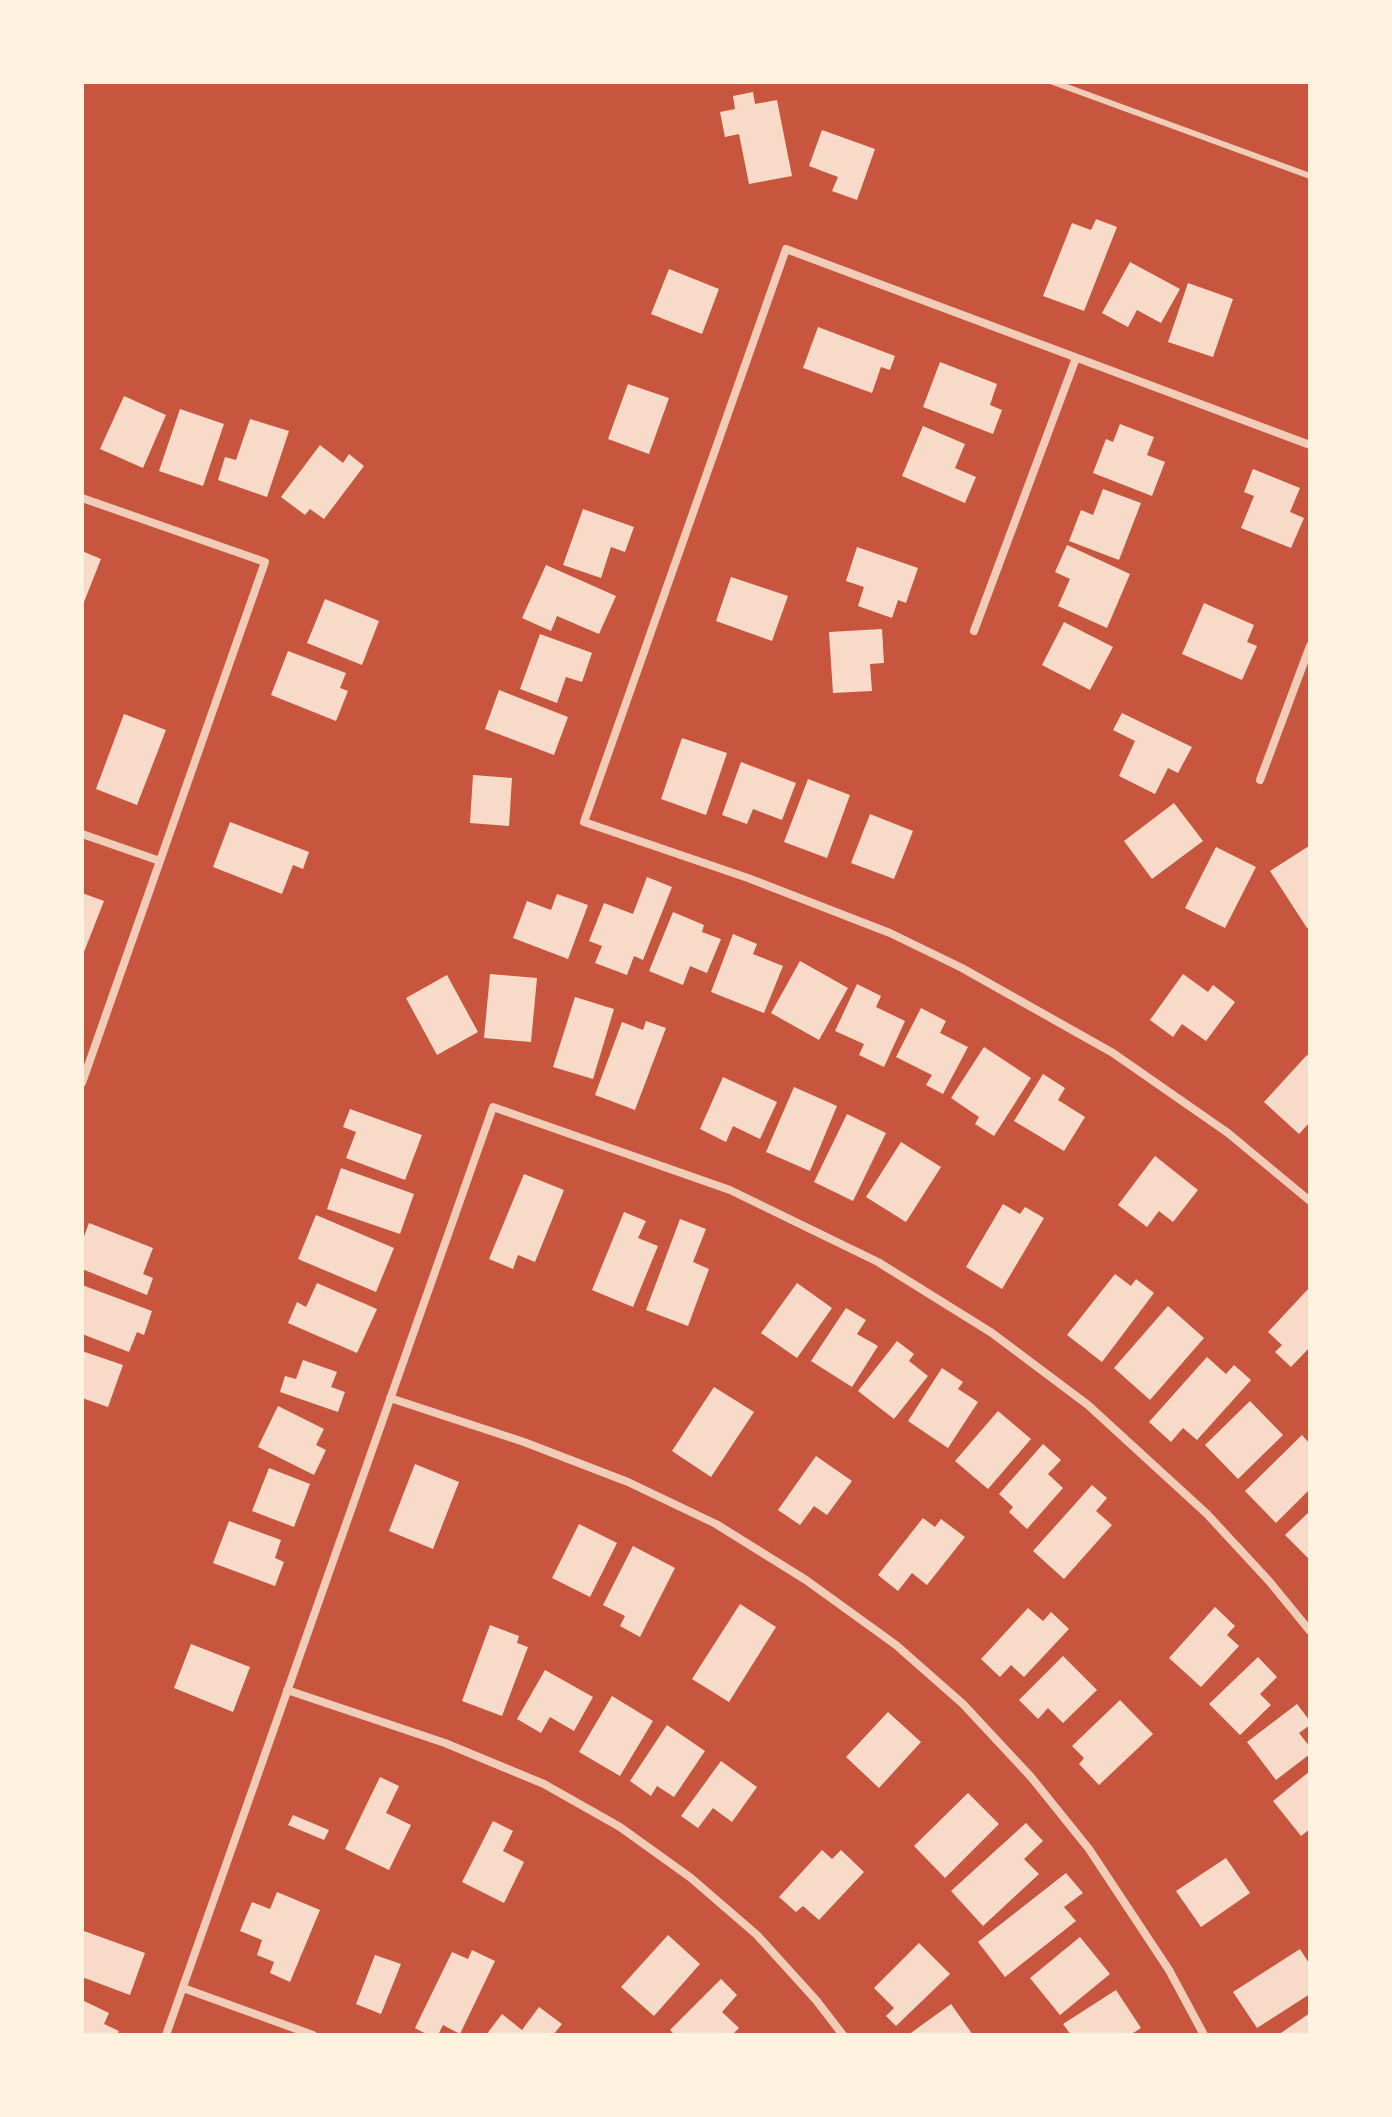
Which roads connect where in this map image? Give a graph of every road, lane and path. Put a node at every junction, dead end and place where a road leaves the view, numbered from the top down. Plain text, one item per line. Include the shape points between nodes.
1 (1053, 82) edge
2 (1310, 176) edge
3 (1076, 358) junction
4 (1310, 445) edge
5 (82, 498) edge
6 (974, 631) dead end
7 (1310, 646) edge
8 (1260, 780) dead end
9 (82, 834) edge
10 (160, 861) junction
11 (82, 1083) edge
12 (1310, 1201) edge
13 (390, 1398) junction
14 (1310, 1631) edge
15 (287, 1690) junction
16 (183, 1988) junction
17 (166, 2035) edge
18 (313, 2035) edge
19 (843, 2035) edge
20 (1204, 2035) edge

1 - 2 lane
3 - 4 street
3 - 6 street
3 - 12 street via 786,249 584,822 762,883 890,933 962,968 1113,1053 1228,1133
5 - 10 street via 265,562
7 - 8 street
9 - 10 street
10 - 11 street
13 - 14 street via 493,1107 730,1190 878,1262 992,1333 1088,1405 1207,1514
13 - 15 street
13 - 20 street via 628,1482 716,1524 896,1645 963,1704 1089,1849 1169,1970
15 - 16 street
15 - 19 street via 460,1749 544,1784 620,1827 757,1935
16 - 17 street
16 - 18 street

